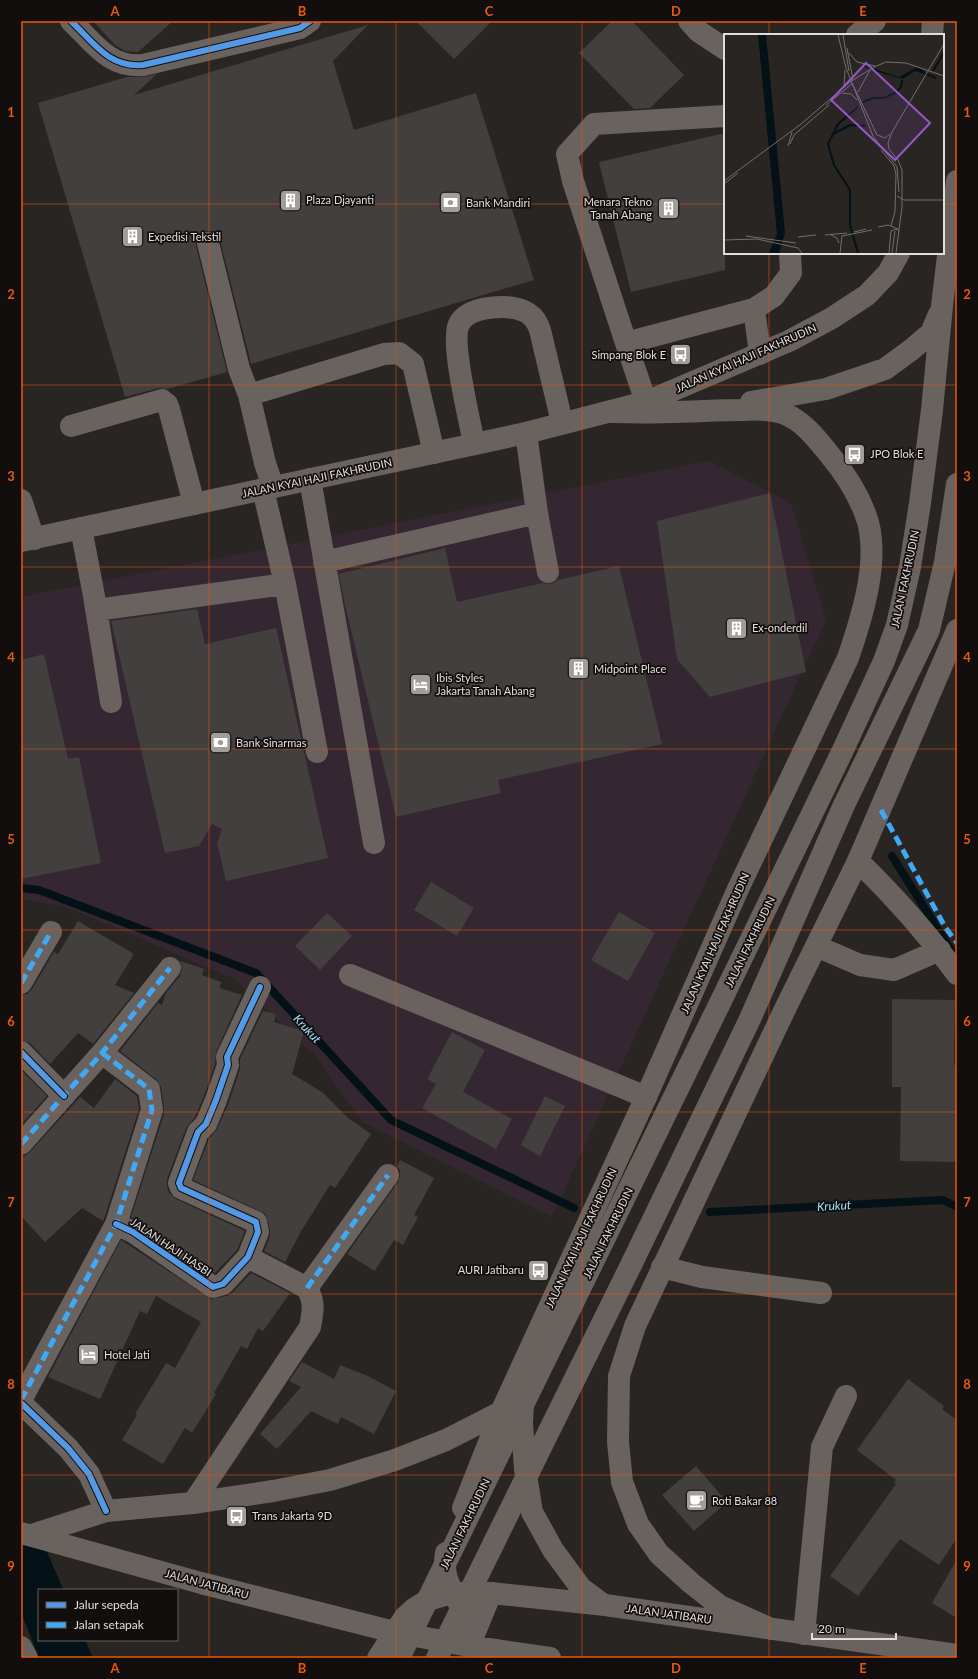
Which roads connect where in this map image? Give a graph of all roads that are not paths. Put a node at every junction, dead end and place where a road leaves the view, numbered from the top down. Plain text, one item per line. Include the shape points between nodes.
1 (71, 21) edge
2 (310, 21) edge
3 (689, 21) edge
4 (874, 21) edge
5 (933, 21) edge
6 (858, 34) edge
7 (932, 34) edge
8 (724, 48) edge
9 (724, 116) edge
10 (957, 181) edge
11 (208, 243) dead end
12 (790, 254) edge
13 (898, 254) edge
14 (942, 306) junction
15 (754, 309) junction
16 (626, 343) junction
17 (760, 354) junction
18 (249, 395) junction
19 (646, 402) junction
20 (708, 410) junction
21 (612, 412) junction
22 (562, 423) junction
23 (71, 426) dead end
24 (526, 433) junction
25 (474, 444) junction
26 (434, 453) junction
27 (310, 479) junction
28 (957, 484) edge
29 (268, 488) junction
30 (21, 500) edge
31 (194, 504) junction
32 (537, 513) junction
33 (81, 528) junction
34 (27, 540) edge
35 (957, 560) edge
36 (324, 562) junction
37 (548, 572) dead end
38 (285, 584) junction
39 (96, 610) junction
40 (929, 630) junction
41 (957, 630) edge
42 (111, 702) dead end
43 (317, 752) dead end
44 (374, 843) dead end
45 (858, 861) junction
46 (51, 932) dead end
47 (816, 946) junction
48 (940, 950) junction
49 (170, 968) dead end
50 (957, 974) edge
51 (350, 975) dead end
52 (21, 983) edge
53 (260, 987) dead end
54 (21, 1052) edge
55 (102, 1053) junction
56 (64, 1096) junction
57 (646, 1097) junction
58 (21, 1144) edge
59 (388, 1174) dead end
60 (116, 1224) junction
61 (248, 1257) junction
62 (662, 1267) junction
63 (307, 1288) junction
64 (821, 1293) dead end
65 (526, 1359) junction
66 (846, 1396) dead end
67 (21, 1400) edge
68 (21, 1403) edge
69 (501, 1412) junction
70 (193, 1503) junction
71 (106, 1511) junction
72 (26, 1534) edge
73 (452, 1593) junction
74 (491, 1593) junction
75 (605, 1605) junction
76 (771, 1629) junction
77 (394, 1632) junction
78 (804, 1634) junction
79 (21, 1647) edge
80 (466, 1652) edge
81 (957, 1655) edge
82 (27, 1658) edge
83 (378, 1658) edge
84 (399, 1658) edge
85 (437, 1658) edge
86 (550, 1658) edge

1 - 2 street via 106,56 117,63 131,66 296,29
3 - 8 street
4 - 6 street
5 - 7 main road
9 - 16 street via 594,124 567,154 573,181
10 - 14 main road, JALAN FAKHRUDIN
11 - 18 street via 239,369
12 - 15 street via 791,273 774,296
13 - 17 main road, JALAN KYAI HAJI FAKHRUDIN via 888,273 867,295 832,318
14 - 20 main road via 931,333 885,369 826,388
14 - 84 main road, JALAN FAKHRUDIN, bridge via 932,410 910,567 897,625 884,661 719,1005
15 - 16 street
15 - 17 street
16 - 19 street
17 - 19 main road, JALAN KYAI HAJI FAKHRUDIN
18 - 26 street via 384,354 399,353 413,364
18 - 29 street via 265,463
19 - 21 main road, JALAN KYAI HAJI FAKHRUDIN
20 - 21 main road, JALAN KYAI HAJI FAKHRUDIN
20 - 57 main road, JALAN KYAI HAJI FAKHRUDIN via 766,409 785,414 802,424 818,440 852,486 866,515 872,548 861,621 848,658 738,890
21 - 22 main road, JALAN KYAI HAJI FAKHRUDIN
22 - 24 main road, JALAN KYAI HAJI FAKHRUDIN
22 - 25 street via 538,324 527,311 512,307 496,307 466,314 459,324 458,356
23 - 31 street via 162,400 169,409
24 - 25 main road, JALAN KYAI HAJI FAKHRUDIN
24 - 32 street
25 - 26 main road, JALAN KYAI HAJI FAKHRUDIN
26 - 27 main road, JALAN KYAI HAJI FAKHRUDIN
27 - 29 main road, JALAN KYAI HAJI FAKHRUDIN
27 - 36 street
28 - 40 main road via 945,562
29 - 31 main road, JALAN KYAI HAJI FAKHRUDIN
29 - 38 street
30 - 34 street
31 - 33 main road, JALAN KYAI HAJI FAKHRUDIN
32 - 36 street
32 - 37 street
33 - 34 main road, JALAN KYAI HAJI FAKHRUDIN
33 - 39 street
35 - 40 main road
36 - 44 street
38 - 39 street
38 - 43 street
39 - 42 street
40 - 85 main road, bridge via 844,805 750,1019
41 - 45 main road
45 - 47 main road
45 - 48 street via 899,902
46 - 52 street
47 - 48 street via 860,965 894,970
47 - 62 main road
48 - 50 street
49 - 55 street
51 - 57 street
53 - 61 street, JALAN HAJI HASBI via 227,1057 228,1065 216,1100 206,1124 198,1132 179,1182 181,1188 256,1222 258,1232
54 - 56 street
55 - 56 street
55 - 60 street, JALAN HAJI HASBI via 149,1089 152,1110
56 - 58 street
57 - 65 main road, JALAN KYAI HAJI FAKHRUDIN
59 - 63 street
60 - 61 street, JALAN HAJI HASBI via 133,1232 213,1287 223,1284
60 - 67 street, JALAN HAJI HASBI
61 - 63 street
62 - 64 street via 702,1277
62 - 76 main road via 635,1326 619,1376 618,1442 622,1482 638,1524 659,1554 720,1606
63 - 70 street via 312,1296 314,1309 310,1326
65 - 69 main road, JALAN KYAI HAJI FAKHRUDIN
65 - 75 main road via 522,1423 525,1469 532,1512 553,1550 581,1588
66 - 78 street via 822,1447
68 - 71 street via 68,1448 89,1474
69 - 70 main road via 446,1440 395,1460 337,1478
69 - 73 main road, JALAN KYAI HAJI FAKHRUDIN via 446,1550 446,1578
70 - 71 main road
71 - 72 main road
72 - 77 main road, JALAN JATIBARU via 201,1583
73 - 74 main road, JALAN JATIBARU
73 - 77 main road, JALAN JATIBARU via 428,1600 415,1608
73 - 80 main road, JALAN KYAI HAJI FAKHRUDIN via 468,1625
74 - 75 main road, JALAN JATIBARU
74 - 80 main road
75 - 76 main road, JALAN JATIBARU
76 - 78 main road, JALAN JATIBARU
77 - 80 main road, JALAN JATIBARU
77 - 83 main road
78 - 81 main road, JALAN JATIBARU
79 - 82 main road
80 - 86 main road, JALAN JATIBARU

